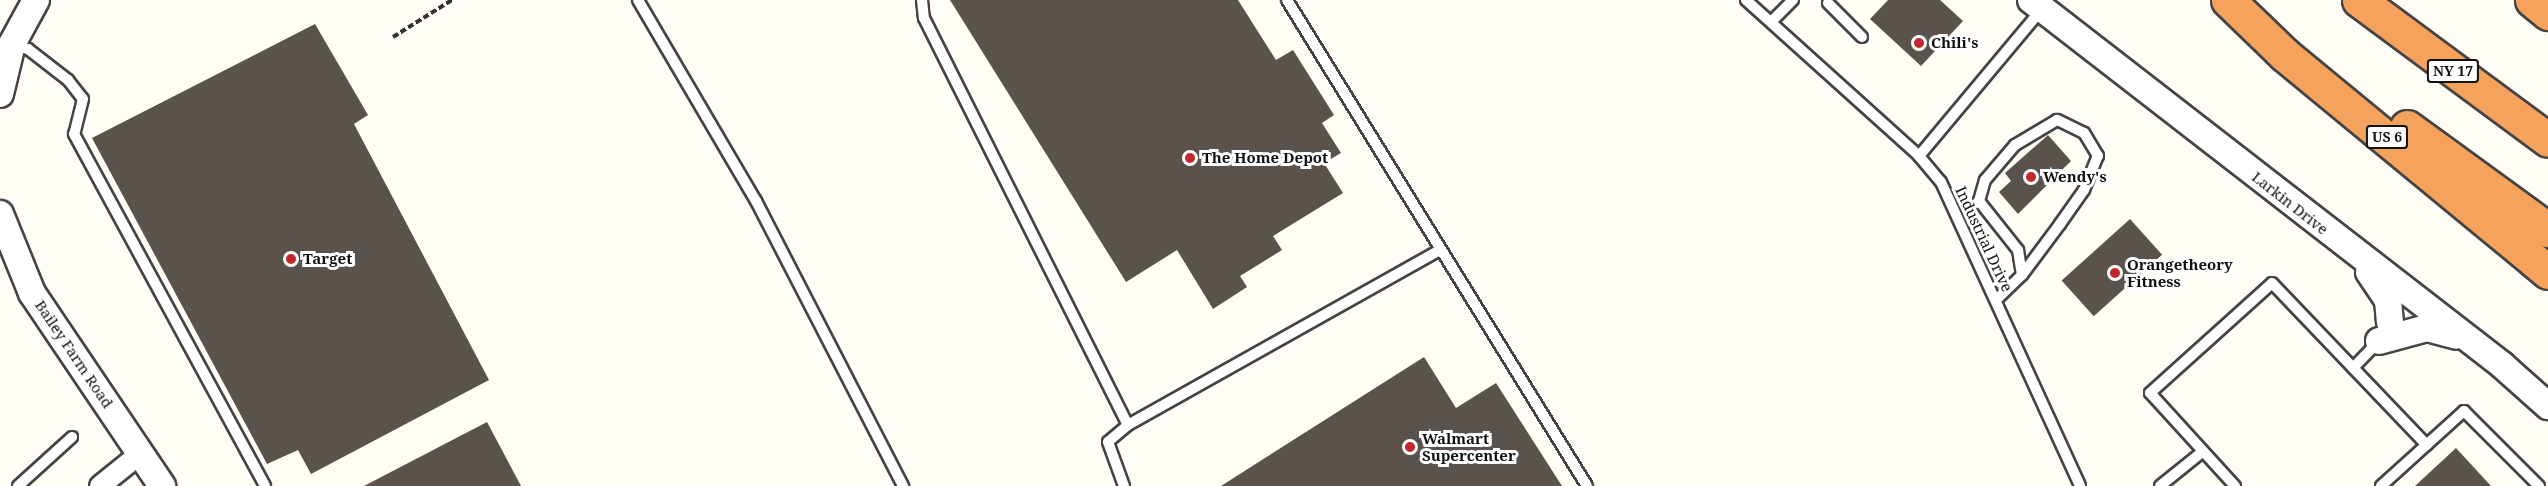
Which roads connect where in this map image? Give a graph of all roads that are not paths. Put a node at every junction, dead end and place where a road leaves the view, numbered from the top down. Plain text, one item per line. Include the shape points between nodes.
1 (36, 0) edge
2 (638, 0) edge
3 (921, 0) edge
4 (1287, 0) edge
5 (1746, 0) edge
6 (1793, 0) edge
7 (2228, 0) edge
8 (2242, 0) edge
9 (2359, 0) edge
10 (2532, 0) edge
11 (1828, 1) edge
12 (2037, 4) edge
13 (2548, 13) edge
14 (1770, 22) junction
15 (1862, 37) dead end
16 (6, 43) edge
17 (0, 94) edge
18 (2548, 140) edge
19 (1919, 156) junction
20 (0, 214) edge
21 (2548, 230) edge
22 (1440, 250) junction
23 (2352, 251) junction
24 (2548, 272) edge
25 (2022, 275) junction
26 (1996, 300) junction
27 (2431, 311) junction
28 (2384, 331) junction
29 (2471, 342) junction
30 (2353, 368) junction
31 (2548, 406) edge
32 (1128, 425) junction
33 (72, 437) dead end
34 (2427, 445) junction
35 (2202, 452) junction
36 (141, 453) junction
37 (18, 486) edge
38 (100, 486) edge
39 (161, 486) edge
40 (265, 486) edge
41 (903, 486) edge
42 (1124, 486) edge
43 (1587, 486) edge
44 (2080, 486) edge
45 (2160, 486) edge
46 (2235, 486) edge
47 (2381, 486) edge
48 (2539, 486) edge

1 - 16 street
2 - 41 lane via 756,201
3 - 32 lane via 924,18
4 - 22 lane
5 - 14 lane, Industrial Drive
6 - 14 lane
7 - 24 highway, US 6 via 2285,55
8 - 21 highway
9 - 18 highway, NY 17
10 - 13 highway
11 - 15 lane
12 - 19 lane
12 - 23 street, Larkin Drive
14 - 19 lane, Industrial Drive
16 - 17 street
16 - 40 lane via 28,49 68,80 83,99 74,134
19 - 26 lane, Industrial Drive via 1948,195
20 - 36 street, Bailey Farm Road via 32,293
22 - 32 lane
22 - 43 lane
23 - 27 street, Larkin Drive
23 - 28 street via 2383,287
25 - 25 lane via 2084,190 2098,156 2084,133 2057,120 2015,145 1985,180 1979,201 2018,250
25 - 26 lane
26 - 44 lane, Industrial Drive
27 - 28 street via 2414,305
27 - 29 street, Larkin Drive
28 - 29 street via 2427,328
28 - 30 lane
29 - 31 street, Larkin Drive
30 - 34 lane
30 - 35 lane via 2272,283 2150,393
32 - 42 lane via 1108,442
33 - 37 lane
34 - 47 lane
34 - 48 lane via 2464,411
35 - 45 lane
35 - 46 lane
36 - 38 street
36 - 39 street, Bailey Farm Road

